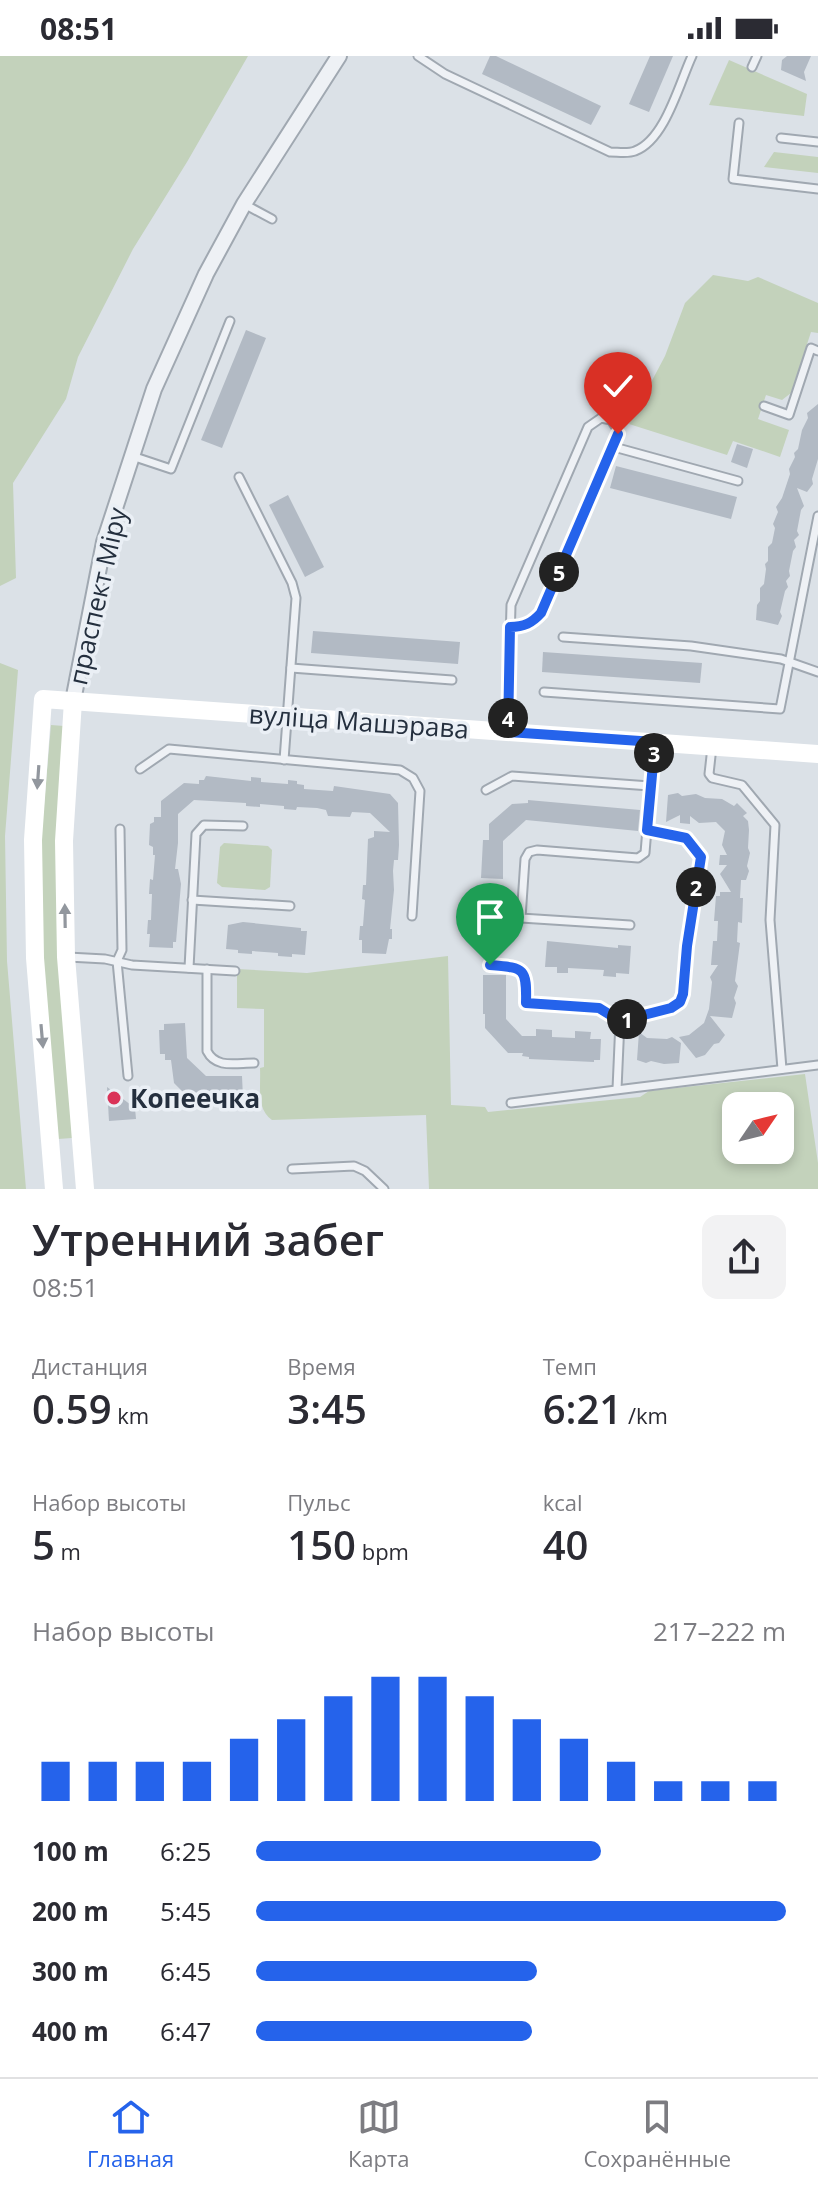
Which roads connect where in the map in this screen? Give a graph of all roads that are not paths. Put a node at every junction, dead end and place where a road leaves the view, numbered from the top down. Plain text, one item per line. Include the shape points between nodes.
1 (339, 56) edge
2 (418, 56) edge
3 (692, 56) edge
4 (757, 56) edge
5 (752, 67) dead end
6 (739, 123) dead end
7 (781, 138) dead end
8 (818, 142) edge
9 (818, 189) edge
10 (244, 204) junction
11 (272, 219) dead end
12 (230, 321) dead end
13 (818, 351) edge
14 (764, 406) dead end
15 (614, 447) junction
16 (132, 456) junction
17 (239, 477) dead end
18 (738, 481) dead end
19 (818, 516) edge
20 (510, 627) junction
21 (563, 637) dead end
22 (788, 661) junction
23 (291, 668) junction
24 (818, 672) edge
25 (452, 680) dead end
26 (544, 692) dead end
27 (43, 699) joint
28 (73, 701) junction
29 (288, 716) junction
30 (508, 732) junction
31 (655, 742) junction
32 (712, 745) junction
33 (818, 754) edge
34 (284, 760) junction
35 (140, 769) dead end
36 (650, 786) junction
37 (486, 790) dead end
38 (243, 826) dead end
39 (120, 829) dead end
40 (647, 830) junction
41 (192, 900) junction
42 (290, 906) dead end
43 (412, 916) dead end
44 (630, 925) dead end
45 (66, 957) junction
46 (117, 961) junction
47 (490, 965) dead end
48 (189, 968) junction
49 (207, 969) junction
50 (235, 971) dead end
51 (620, 1021) junction
52 (254, 1063) dead end
53 (818, 1065) edge
54 (782, 1069) junction
55 (128, 1076) dead end
56 (617, 1089) junction
57 (511, 1103) dead end
58 (292, 1169) dead end
59 (54, 1189) edge
60 (85, 1189) edge
61 (384, 1189) edge

1 - 10 street, праспект Міру
2 - 3 lane via 445,74 610,152 633,152 661,128
4 - 5 lane
6 - 9 lane via 733,179
7 - 8 lane
10 - 11 lane
10 - 16 street, праспект Міру via 154,389
12 - 16 lane via 171,469
13 - 14 lane via 811,348 789,415
15 - 18 lane
15 - 20 lane via 541,613 533,622
15 - 20 lane via 615,424 601,418 591,423 511,605
16 - 28 street, праспект Міру via 104,542
17 - 23 lane via 292,583 296,598
19 - 22 lane
20 - 30 lane
21 - 22 lane via 691,646
22 - 24 lane
22 - 26 lane via 780,709
23 - 25 lane
23 - 29 lane
27 - 28 street, вуліца Машэрава
27 -> 59 street, праспект Міру via 33,840 35,944
28 - 29 street, вуліца Машэрава
45 -> 28 street, праспект Міру via 64,841
29 - 30 street, вуліца Машэрава
29 - 34 lane
30 - 31 street, вуліца Машэрава
31 - 32 street, вуліца Машэрава
31 - 36 lane
32 - 33 street, вуліца Машэрава
32 - 54 lane via 712,778 742,785 775,825 770,920
34 - 35 lane via 169,749
34 - 43 lane via 400,770 413,778 420,791
36 - 37 lane via 512,776
36 - 40 lane
38 - 41 lane via 211,824 199,829
39 - 46 lane via 122,950
40 - 44 lane via 645,853 638,858 537,850 525,859 521,918
40 - 51 lane via 686,838 701,857 683,994 671,1008
41 - 42 lane
41 - 48 lane
45 - 46 lane
45 - 60 street, праспект Міру
46 - 48 lane
46 - 55 lane
47 - 51 lane via 523,971 526,1003 599,1008
48 - 49 lane
49 - 50 lane
49 - 52 lane via 211,1060
51 - 56 lane
53 - 54 lane
54 - 56 lane
56 - 57 lane
58 - 61 lane via 354,1166

